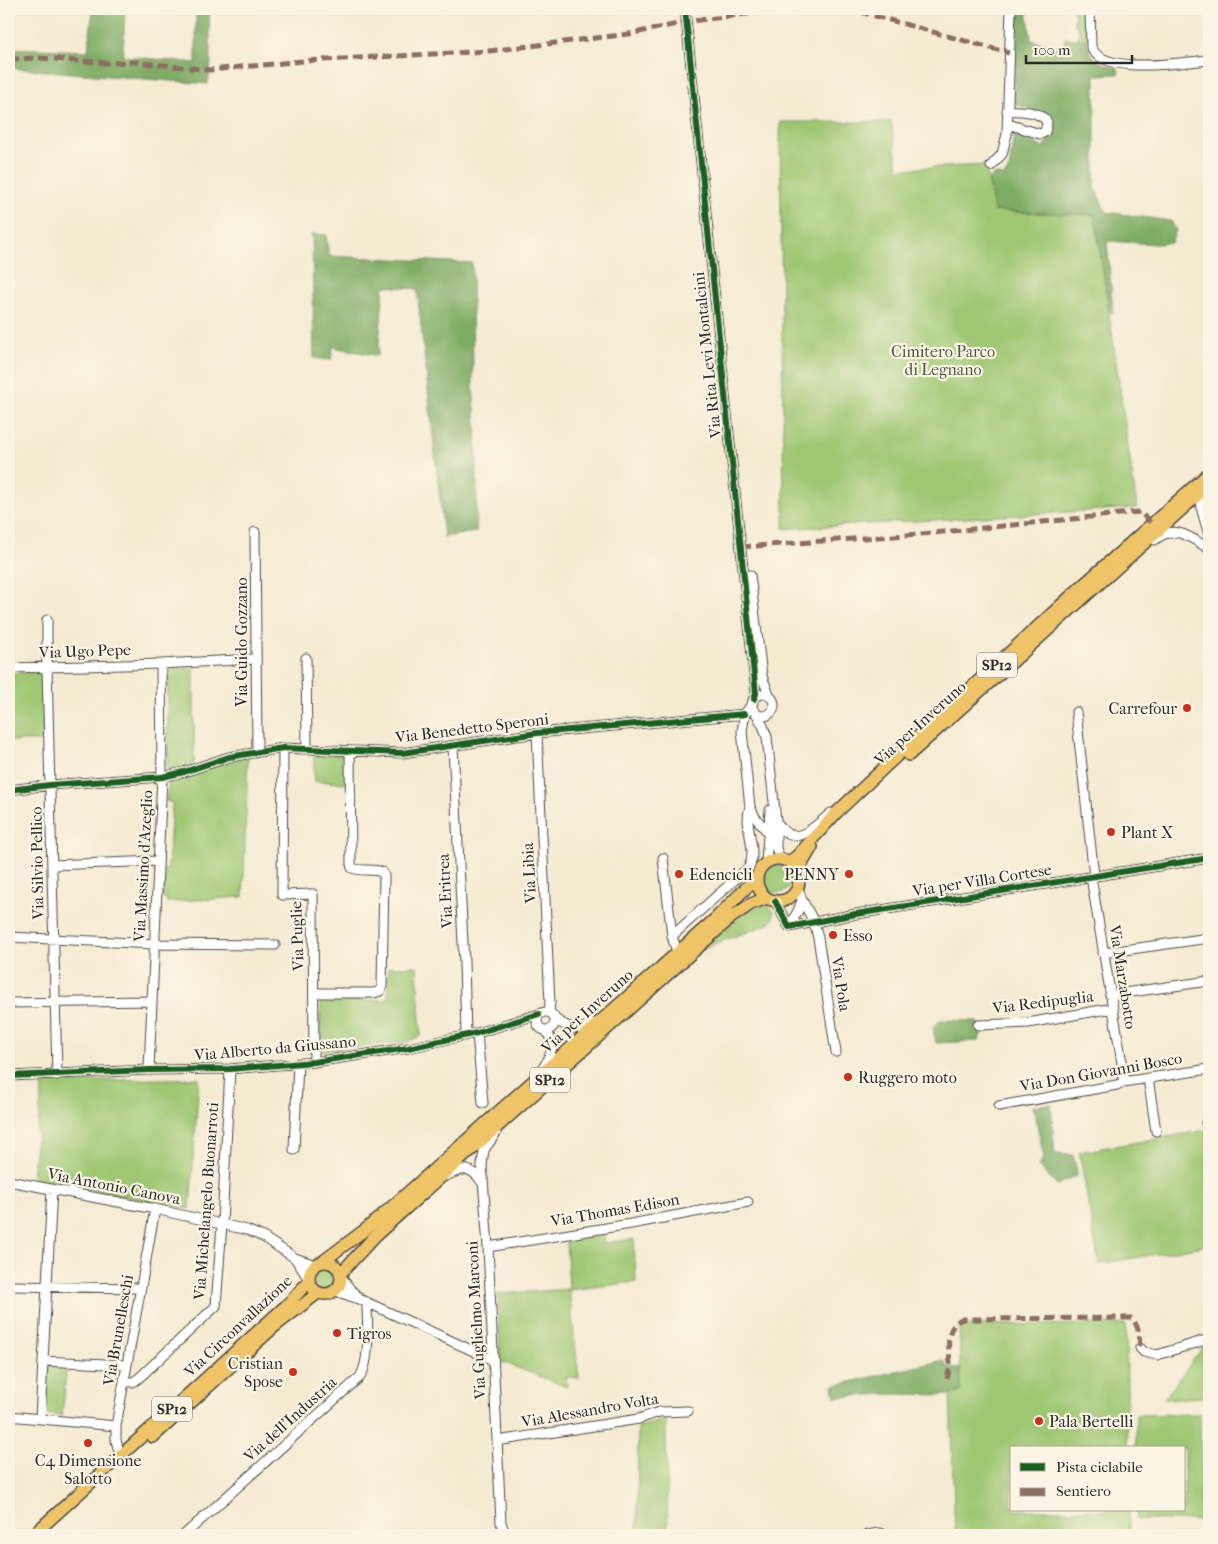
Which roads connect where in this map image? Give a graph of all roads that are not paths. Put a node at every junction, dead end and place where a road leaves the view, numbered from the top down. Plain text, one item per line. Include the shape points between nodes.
1 (685, 9) edge
2 (690, 9) edge
3 (1011, 9) edge
4 (1090, 9) edge
5 (1209, 60) edge
6 (1007, 111) junction
7 (1008, 124) junction
8 (991, 166) dead end
9 (1209, 473) edge
10 (1205, 489) edge
11 (1206, 511) edge
12 (255, 532) dead end
13 (1209, 535) edge
14 (1209, 549) edge
15 (47, 620) dead end
16 (1059, 620) junction
17 (306, 658) dead end
18 (256, 659) junction
19 (161, 664) junction
20 (47, 667) junction
21 (9, 668) edge
22 (769, 695) junction
23 (754, 704) junction
24 (773, 710) junction
25 (1076, 712) dead end
26 (745, 714) junction
27 (537, 733) junction
28 (767, 737) junction
29 (453, 746) junction
30 (283, 748) junction
31 (308, 749) junction
32 (257, 751) junction
33 (350, 751) junction
34 (162, 777) junction
35 (50, 786) junction
36 (772, 787) junction
37 (9, 790) edge
38 (852, 798) junction
39 (750, 807) junction
40 (776, 821) junction
41 (766, 832) junction
42 (750, 843) junction
43 (663, 858) dead end
44 (1209, 858) edge
45 (784, 860) junction
46 (158, 861) junction
47 (766, 862) junction
48 (52, 865) junction
49 (799, 874) junction
50 (757, 877) junction
51 (1092, 877) junction
52 (798, 888) junction
53 (771, 900) junction
54 (802, 900) junction
55 (814, 922) junction
56 (789, 927) junction
57 (672, 936) junction
58 (9, 937) edge
59 (1209, 938) edge
60 (54, 939) junction
61 (155, 944) junction
62 (275, 945) dead end
63 (677, 952) junction
64 (1104, 953) junction
65 (1209, 981) edge
66 (314, 993) junction
67 (1110, 996) junction
68 (152, 1001) junction
69 (56, 1002) junction
70 (9, 1003) edge
71 (1112, 1008) junction
72 (539, 1014) junction
73 (552, 1015) junction
74 (603, 1018) junction
75 (514, 1022) junction
76 (978, 1025) dead end
77 (542, 1028) junction
78 (477, 1033) junction
79 (466, 1035) junction
80 (836, 1052) dead end
81 (314, 1062) junction
82 (298, 1063) junction
83 (230, 1069) junction
84 (1209, 1069) edge
85 (148, 1070) junction
86 (58, 1075) junction
87 (9, 1076) edge
88 (1148, 1078) junction
89 (534, 1080) junction
90 (1123, 1082) junction
91 (483, 1103) dead end
92 (999, 1106) dead end
93 (514, 1112) junction
94 (1156, 1132) dead end
95 (294, 1150) dead end
96 (439, 1179) junction
97 (9, 1181) edge
98 (483, 1184) junction
99 (52, 1189) junction
100 (748, 1202) dead end
101 (155, 1209) junction
102 (222, 1224) junction
103 (488, 1247) junction
104 (295, 1258) junction
105 (318, 1264) junction
106 (341, 1275) junction
107 (309, 1280) junction
108 (9, 1286) edge
109 (46, 1287) junction
110 (140, 1288) junction
111 (336, 1291) junction
112 (318, 1293) junction
113 (365, 1301) junction
114 (1209, 1339) edge
115 (1140, 1348) dead end
116 (493, 1360) junction
117 (43, 1361) junction
118 (127, 1365) junction
119 (124, 1382) junction
120 (688, 1411) dead end
121 (9, 1416) edge
122 (40, 1419) junction
123 (116, 1426) junction
124 (497, 1441) junction
125 (120, 1456) junction
126 (33, 1535) edge
127 (44, 1535) edge
128 (184, 1535) edge
129 (506, 1535) edge
130 (868, 1535) edge
131 (885, 1535) edge

1 - 23 street, Via Rita Levi Montalcini via 756,694
2 - 22 street, Via Rita Levi Montalcini via 746,546 762,676
3 - 6 street
4 - 5 street via 1091,47 1093,53 1106,62 1145,65
6 - 7 street
6 - 7 street via 1022,110 1042,116 1048,122 1045,132 1040,134
7 - 8 street via 1002,154
9 - 38 main road, Via per Inveruno / SP12
10 - 11 street
10 - 16 main road, Via per Inveruno / SP12
11 - 13 street
12 - 18 street, Via Guido Gozzano
14 - 16 street via 1177,533 1159,536
15 - 20 street, Via Silvio Pellico
16 - 49 main road, Via per Inveruno / SP12 via 836,822 809,850
17 - 31 street
18 - 19 street, Via Ugo Pepe
18 - 32 street, Via Guido Gozzano
19 - 20 street, Via Ugo Pepe
19 - 34 street, Via Massimo d'Azeglio
20 - 21 street, Via Ugo Pepe
20 - 35 street, Via Silvio Pellico
22 - 23 street via 759,694
22 - 24 street via 774,704
23 - 24 street via 764,715
23 - 26 street
23 - 28 street, Via Rita Levi Montalcini
24 - 28 street, Via Rita Levi Montalcini
25 - 51 street, Via Marzabotto
26 - 27 street, Via Benedetto Speroni
26 - 39 street via 742,732
27 - 29 street, Via Benedetto Speroni
27 - 73 street, Via Libia
28 - 36 street, Via Rita Levi Montalcini
29 - 33 street, Via Benedetto Speroni via 402,753
29 - 79 street, Via Eritrea
30 - 31 street, Via Benedetto Speroni
30 - 32 street, Via Benedetto Speroni
30 - 66 street, Via Puglie via 282,895 313,894
31 - 33 street, Via Benedetto Speroni
32 - 34 street, Via Benedetto Speroni
33 - 66 street via 352,868 377,870 384,876 382,986 374,993
34 - 35 street, Via Benedetto Speroni
34 - 46 street, Via Massimo d'Azeglio
35 - 37 street, Via Benedetto Speroni
35 - 48 street, Via Silvio Pellico
36 - 40 street, Via Rita Levi Montalcini
36 - 41 street, Via Rita Levi Montalcini
38 - 40 street, Via per Inveruno via 804,834 790,835
38 - 45 main road, Via per Inveruno / SP12 via 797,856
39 - 41 street
39 - 42 street
40 - 45 street, Via Rita Levi Montalcini via 776,848
41 - 42 street via 754,831
41 - 47 street, Via Rita Levi Montalcini
42 - 57 street via 752,860 749,867
43 - 57 street
44 - 51 street, Via per Villa Cortese
45 - 47 main road
45 - 49 main road
46 - 48 street
46 - 61 street, Via Massimo d'Azeglio
47 - 50 main road
48 - 60 street, Via Silvio Pellico
49 - 52 main road
50 - 53 main road via 758,889
50 - 63 main road, Via per Inveruno / SP12
51 - 55 street, Via per Villa Cortese
51 - 64 street, Via Marzabotto
52 - 53 main road via 788,899
52 - 54 street
53 - 56 street
53 - 93 main road, Via per Inveruno / SP12 via 751,904 732,917
54 - 55 street
54 - 56 street
55 - 56 street, Via per Villa Cortese
55 - 80 street, Via Pola
57 - 63 street
58 - 60 street
59 - 64 street
60 - 61 street
60 - 69 street, Via Silvio Pellico
61 - 62 street
61 - 68 street, Via Massimo d'Azeglio
63 - 74 main road, Via per Inveruno / SP12
64 - 67 street, Via Marzabotto
65 - 67 street, Via Redipuglia
66 - 81 street, Via Puglie
67 - 71 street, Via Marzabotto
68 - 69 street
68 - 85 street, Via Massimo d'Azeglio
69 - 70 street
69 - 86 street, Via Silvio Pellico
71 - 76 street, Via Redipuglia via 1028,1023
71 - 90 street, Via Marzabotto
72 - 73 street
72 - 75 street, Via Alberto da Giussano
72 - 77 street via 536,1020
73 - 74 street via 573,1029 587,1027
73 - 77 street via 553,1027
74 - 89 main road, Via per Inveruno / SP12
75 - 77 street, Via Alberto da Giussano
75 - 78 street, Via Alberto da Giussano
77 - 89 street via 552,1044 552,1051
78 - 79 street, Via Alberto da Giussano
78 - 91 street
79 - 81 street, Via Alberto da Giussano via 408,1048
81 - 82 street, Via Alberto da Giussano
82 - 83 street, Via Alberto da Giussano
82 - 95 street
83 - 85 street, Via Alberto da Giussano
83 - 102 street, Via Michelangelo Buonarroti
84 - 88 street, Via Don Giovanni Bosco
85 - 86 street, Via Alberto da Giussano
86 - 87 street, Via Alberto da Giussano
88 - 90 street, Via Don Giovanni Bosco
88 - 94 street
89 - 105 main road, Via per Inveruno / SP12 via 380,1217
90 - 92 street, Via Don Giovanni Bosco
93 - 96 main road, Via per Inveruno / SP12
93 - 98 street, Via Guglielmo Marconi via 484,1150
96 - 98 street via 466,1168 474,1172
96 - 106 main road, Via per Inveruno / SP12 via 370,1241
97 - 99 street, Via Antonio Canova
98 - 103 street, Via Guglielmo Marconi
99 - 101 street, Via Antonio Canova
99 - 109 street
100 - 103 street, Via Thomas Edison
101 - 102 street, Via Antonio Canova
101 - 110 street, Via Brunelleschi
102 - 104 street, Via Antonio Canova via 263,1236
102 - 119 street, Via Michelangelo Buonarroti via 216,1306 139,1378 134,1382
103 - 116 street, Via Guglielmo Marconi
104 - 105 street, Via Antonio Canova
104 - 107 street, Via Antonio Canova
105 - 106 main road via 331,1263
105 - 107 main road via 311,1269
106 - 111 main road
106 - 113 street via 350,1289
107 - 112 main road via 310,1286
107 - 125 main road, Via Circonvallazione / SP12 via 288,1303
108 - 109 street
109 - 110 street
109 - 117 street
110 - 118 street, Via Brunelleschi
111 - 112 main road via 327,1295
111 - 113 street
112 - 127 main road, Via Circonvallazione / SP12 via 274,1327
113 - 116 street
113 - 128 street, Via dell'Industria via 366,1361 360,1377
114 - 115 street via 1161,1354 1149,1354
116 - 124 street, Via Guglielmo Marconi
117 - 118 street
117 - 122 street
118 - 119 street, Via Brunelleschi
119 - 123 street, Via Brunelleschi
120 - 124 street, Via Alessandro Volta via 659,1412 639,1419
121 - 122 street
122 - 123 street
123 - 125 street, Via Brunelleschi
124 - 129 street, Via Guglielmo Marconi via 501,1523
125 - 126 main road, Via Circonvallazione / SP12
130 - 131 street

